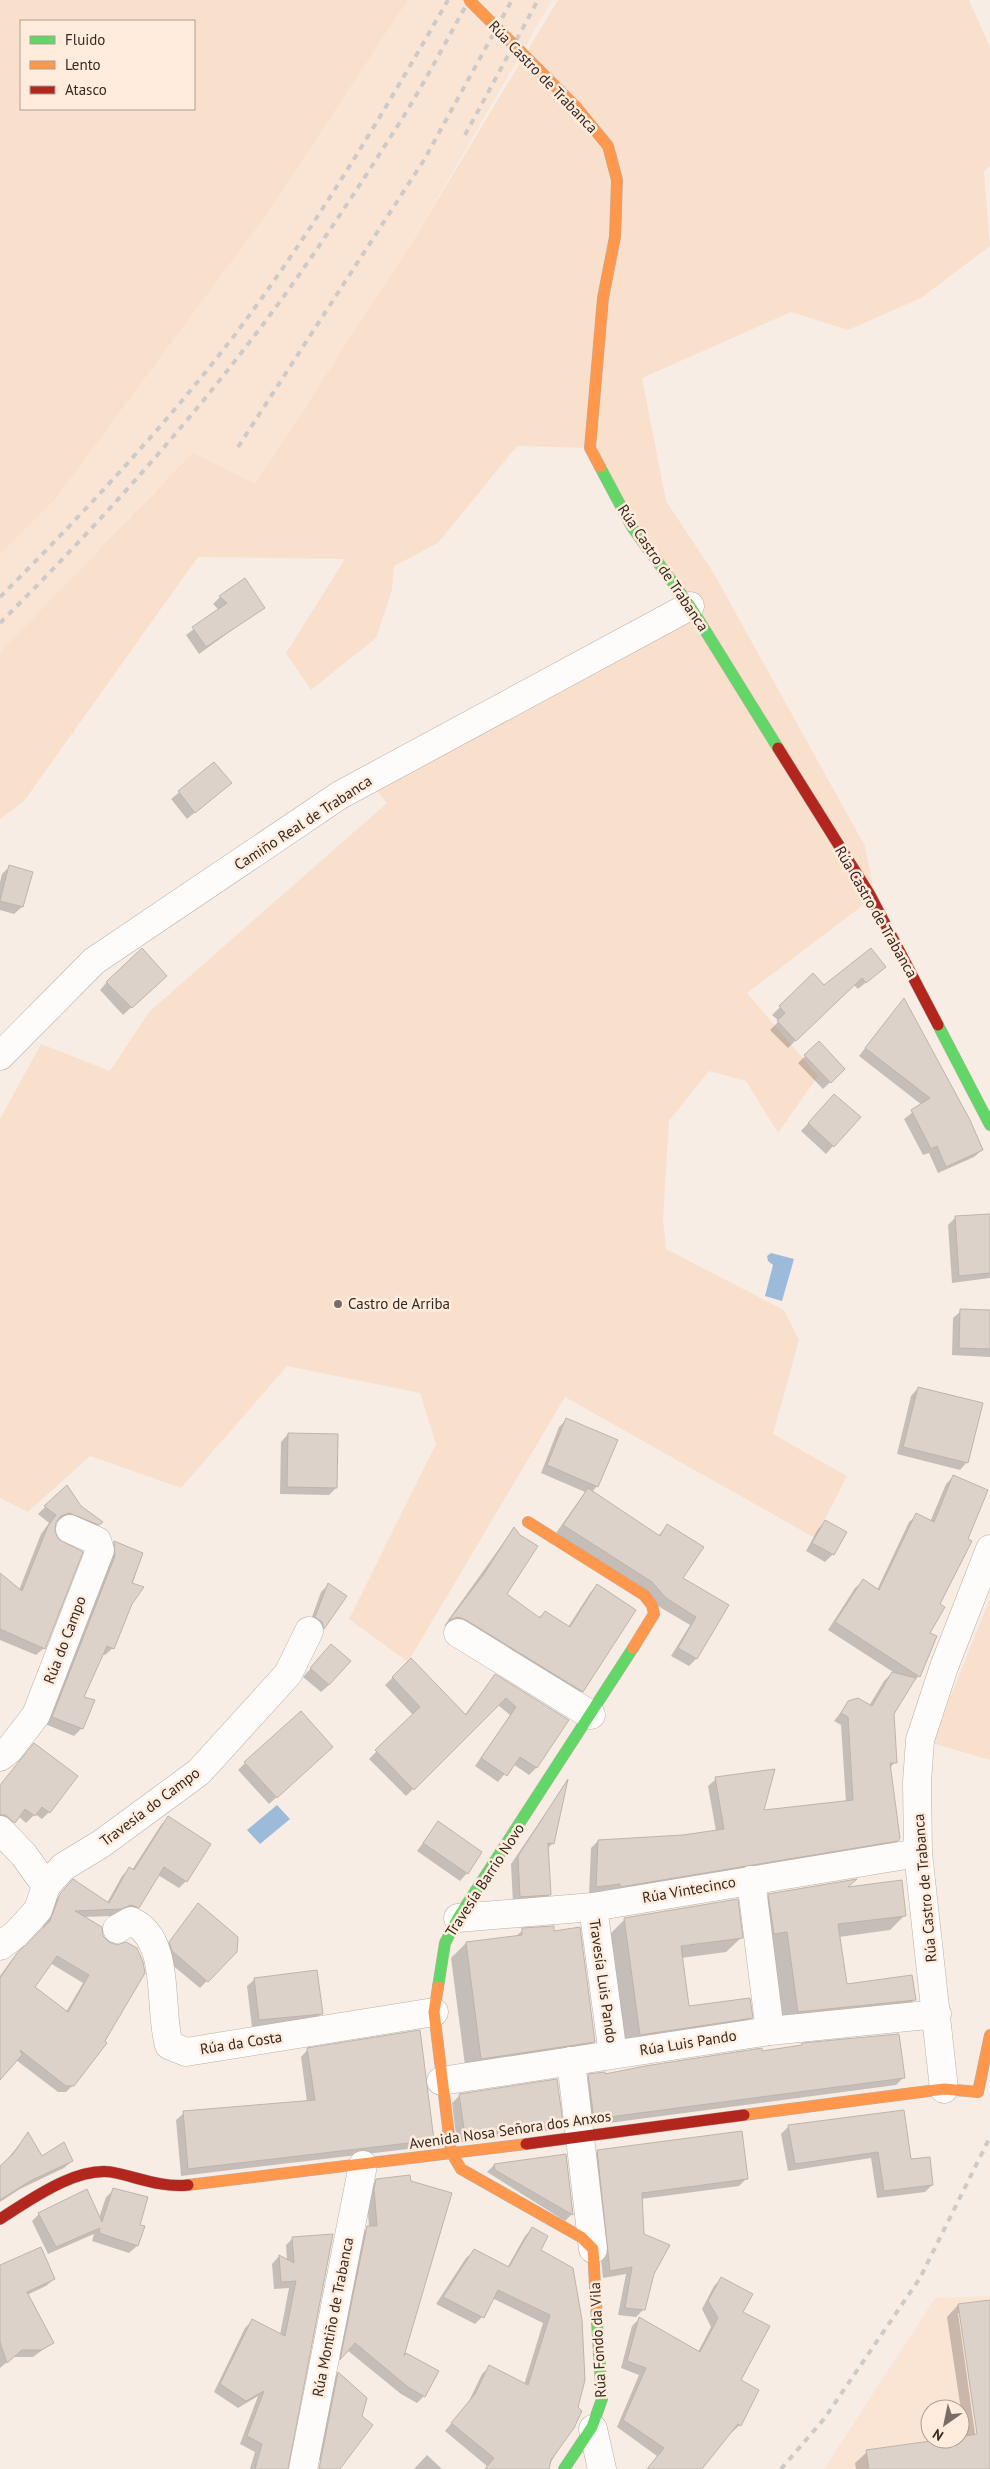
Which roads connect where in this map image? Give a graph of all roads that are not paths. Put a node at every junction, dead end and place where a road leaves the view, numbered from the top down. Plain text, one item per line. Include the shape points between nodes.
1 (469, 0) edge
2 (690, 606) junction
3 (0, 1056) edge
4 (990, 1125) edge
5 (528, 1522) dead end
6 (70, 1528) dead end
7 (990, 1549) edge
8 (309, 1632) dead end
9 (458, 1633) dead end
10 (591, 1715) junction
11 (0, 1757) edge
12 (0, 1830) edge
13 (918, 1853) junction
14 (751, 1880) junction
15 (46, 1886) junction
16 (593, 1906) junction
17 (458, 1918) junction
18 (117, 1929) dead end
19 (0, 1946) edge
20 (434, 2012) junction
21 (937, 2014) junction
22 (770, 2030) junction
23 (990, 2035) edge
24 (613, 2055) junction
25 (571, 2061) junction
26 (441, 2081) junction
27 (944, 2089) junction
28 (581, 2136) junction
29 (451, 2152) junction
30 (363, 2165) junction
31 (0, 2219) edge
32 (593, 2248) junction
33 (593, 2429) junction
34 (303, 2469) edge
35 (564, 2469) edge
36 (602, 2469) edge

1 - 2 street, Rúa Castro de Trabanca, bridge via 576,107 608,146 617,180 615,237 603,298 590,448 632,527
2 - 3 street, Camiño Real de Trabanca via 340,796 94,961
2 - 4 street, Rúa Castro de Trabanca via 870,895
5 - 10 street, Travesía Barrio Novo via 644,1595 652,1605 654,1614 649,1626
6 - 11 street, Rúa do Campo via 97,1541 100,1550 36,1715
7 - 13 street, Rúa Castro de Trabanca via 944,1667 920,1740
8 - 15 street, Travesía do Campo via 288,1674 199,1772 101,1844 63,1866
9 - 10 street
10 - 17 street, Travesía Barrio Novo
12 - 15 street via 24,1855
13 - 14 street, Rúa Vintecinco
13 - 21 street, Rúa Castro de Trabanca
14 - 16 street, Rúa Vintecinco
14 - 22 street
15 - 19 street, Travesía do Campo via 38,1910
16 - 17 street, Rúa Vintecinco
16 - 24 street, Travesía Luis Pando
17 - 20 street, Travesía Barrio Novo via 445,1943
18 - 20 street, Rúa da Costa via 131,1921 141,1926 152,1939 159,1960 169,2045 186,2052
20 - 26 street, Travesía Barrio Novo
21 - 22 street, Rúa Luis Pando
21 - 27 street, Rúa Castro de Trabanca
22 - 24 street, Rúa Luis Pando
23 - 27 street, Avenida Nosa Señora dos Anxos via 978,2092
24 - 25 street, Rúa Luis Pando
25 - 26 street, Rúa Luis Pando
25 - 28 street, Rúa Fondo da Vila
26 - 29 street, Travesía Barrio Novo
27 - 28 street, Avenida Nosa Señora dos Anxos
28 - 29 street, Avenida Nosa Señora dos Anxos
28 - 32 street, Rúa Fondo da Vila
29 - 30 street, Avenida Nosa Señora dos Anxos
29 - 32 street via 461,2169 559,2223
30 - 31 street, Avenida Nosa Señora dos Anxos via 181,2186 139,2180 114,2172 85,2174 37,2195
30 - 34 street, Rúa Montiño de Trabanca
32 - 33 street, Rúa Fondo da Vila via 602,2399
33 - 35 street, Rúa Fondo da Vila
33 - 36 street

